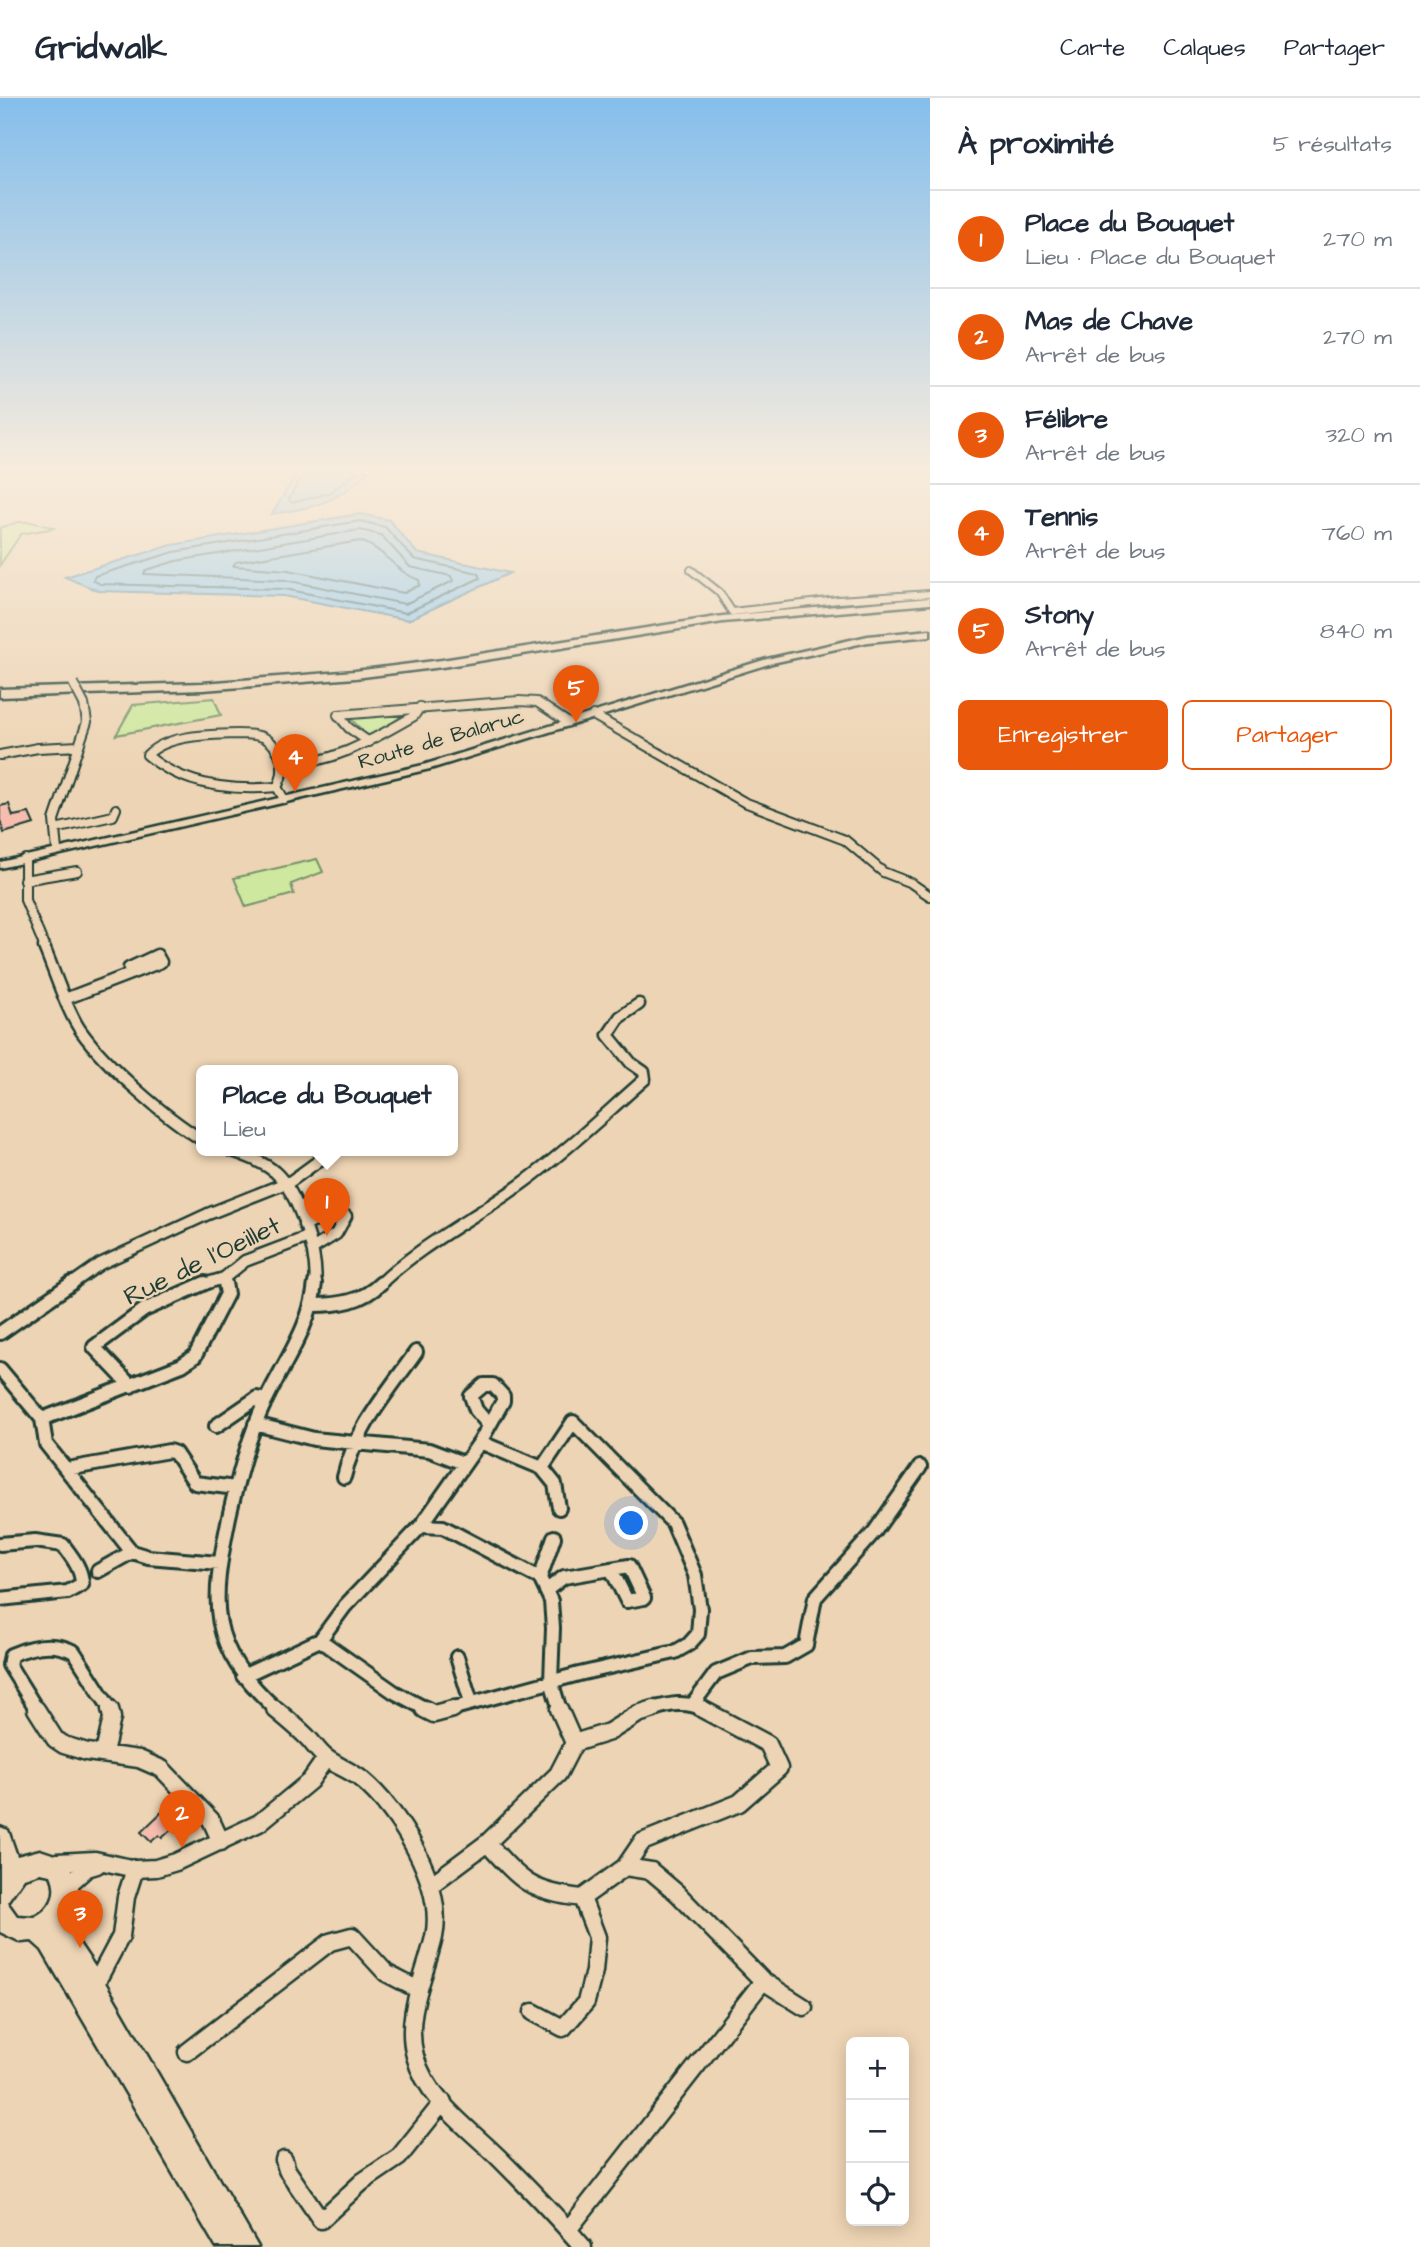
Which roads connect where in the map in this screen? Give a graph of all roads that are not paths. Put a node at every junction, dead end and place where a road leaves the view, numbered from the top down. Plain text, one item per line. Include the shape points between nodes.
1 (691, 570) dead end
2 (930, 594) edge
3 (930, 601) edge
4 (930, 633) edge
5 (73, 684) dead end
6 (0, 693) edge
7 (420, 707) junction
8 (593, 715) junction
9 (567, 722) junction
10 (369, 741) junction
11 (79, 746) junction
12 (0, 755) edge
13 (284, 765) junction
14 (277, 788) junction
15 (284, 799) junction
16 (116, 809) dead end
17 (55, 829) junction
18 (57, 850) junction
19 (25, 859) junction
20 (0, 864) edge
21 (77, 871) dead end
22 (24, 880) junction
23 (930, 896) edge
24 (130, 973) dead end
25 (65, 999) junction
26 (639, 1004) dead end
27 (196, 1136) edge
28 (246, 1156) edge
29 (324, 1156) edge
30 (285, 1184) junction
31 (308, 1237) junction
32 (224, 1278) junction
33 (313, 1305) junction
34 (0, 1333) edge
35 (416, 1352) dead end
36 (0, 1369) edge
37 (131, 1386) junction
38 (266, 1400) junction
39 (43, 1419) junction
40 (255, 1424) junction
41 (488, 1424) dead end
42 (216, 1426) dead end
43 (480, 1442) junction
44 (354, 1443) junction
45 (463, 1462) junction
46 (920, 1466) dead end
47 (542, 1468) junction
48 (68, 1469) junction
49 (344, 1477) dead end
50 (236, 1488) junction
51 (559, 1508) dead end
52 (421, 1526) junction
53 (554, 1537) dead end
54 (0, 1544) edge
55 (132, 1552) junction
56 (219, 1563) junction
57 (98, 1570) dead end
58 (611, 1570) dead end
59 (544, 1583) junction
60 (0, 1599) edge
61 (320, 1640) junction
62 (457, 1657) dead end
63 (243, 1676) junction
64 (551, 1682) junction
65 (471, 1702) junction
66 (692, 1704) junction
67 (574, 1743) junction
68 (104, 1753) junction
69 (326, 1758) junction
70 (2, 1841) edge
71 (221, 1842) junction
72 (486, 1843) junction
73 (41, 1862) junction
74 (110, 1862) junction
75 (625, 1867) junction
76 (135, 1869) junction
77 (5, 1884) edge
78 (432, 1884) junction
79 (68, 1885) junction
80 (582, 1898) junction
81 (0, 1911) edge
82 (59, 1913) junction
83 (20, 1930) edge
84 (763, 1981) junction
85 (94, 1988) junction
86 (417, 1989) junction
87 (804, 2007) dead end
88 (533, 2012) dead end
89 (187, 2052) dead end
90 (443, 2102) junction
91 (284, 2160) dead end
92 (568, 2230) junction
93 (231, 2247) edge
94 (244, 2247) edge
95 (583, 2247) edge

1 - 2 street via 719,592 732,612
3 - 6 main road via 694,623 500,656 307,681
4 - 8 street, Route de Balaruc via 868,639 770,661
5 - 11 street, bridge via 89,718
7 - 9 street via 531,701
7 - 10 street via 414,716
7 - 10 street via 338,715 348,728
8 - 9 street, Route de Balaruc
8 - 23 street via 744,802 845,839 883,872
9 - 15 street, Route de Balaruc via 426,767
10 - 13 street via 334,756
11 - 12 street
11 - 17 street via 80,756 54,807
13 - 14 street
13 - 14 street via 272,744 245,733 155,746 147,755 176,777
14 - 15 street
15 - 18 street, Route de Balaruc
16 - 17 street via 113,816
17 - 18 street
18 - 19 street, Route de Balaruc
19 - 20 street, Route de Balaruc
19 - 22 street
21 - 22 street
22 - 25 street via 25,900
24 - 25 street
25 - 27 street via 79,1029 98,1051
26 - 33 street via 620,1017 608,1035 644,1072 645,1079 529,1179 405,1260 374,1290 335,1305
28 - 30 street via 279,1175
29 - 30 street
30 - 31 street
30 - 34 street via 100,1265
31 - 32 street, Rue de l'Oeillet via 245,1261
31 - 33 street via 316,1280
32 - 37 street via 226,1294 195,1356
32 - 37 street, Rue de l'Oeillet via 144,1310 94,1347
33 - 38 street
35 - 44 street
36 - 39 street
37 - 39 street
38 - 40 street
38 - 42 street via 257,1398
39 - 48 street via 46,1444
40 - 44 street via 314,1439
40 - 50 street
41 - 43 street
43 - 45 street
43 - 47 street
44 - 45 street via 429,1450
44 - 49 street
45 - 52 street
46 - 66 street via 875,1531 815,1598 806,1645 785,1657 752,1658 716,1673
47 - 51 street via 555,1484
47 - 64 street via 573,1422 673,1523 695,1575 700,1609 698,1633 690,1644
48 - 50 street via 169,1451 176,1453 195,1483
48 - 55 street
50 - 56 street
52 - 59 street via 443,1527
52 - 61 street via 345,1606
53 - 59 street
54 - 60 street via 35,1541 63,1545 83,1581 70,1593
55 - 56 street
55 - 57 street
56 - 63 street via 216,1591 223,1634
58 - 59 street
59 - 64 street via 553,1625
61 - 63 street
61 - 65 street via 424,1710 434,1714
62 - 65 street
63 - 69 street
64 - 65 street
64 - 67 street
66 - 67 street via 668,1704
66 - 75 street via 768,1744 779,1768 739,1803 642,1842
67 - 72 street via 558,1774
68 - 68 street via 62,1745 55,1739 9,1665 11,1655 56,1645 74,1652 110,1706 112,1718
68 - 71 street via 153,1762 204,1812
69 - 71 street via 310,1781 279,1809
69 - 78 street via 363,1781 377,1797 419,1855
70 - 73 main road
70 - 77 main road
71 - 76 street via 176,1862
72 - 78 street
72 - 80 street via 519,1880 550,1894
73 - 74 street
73 - 77 main road
73 - 79 main road via 65,1875
74 - 76 street
74 - 79 street via 87,1868
75 - 80 street
75 - 84 street via 651,1871 660,1878
76 - 85 street via 121,1936
78 - 86 street via 437,1929
79 - 82 main road
80 - 88 street via 597,1937 586,2002 563,2028
81 - 83 main road via 6,1922
82 - 83 main road
82 - 85 main road via 65,1943
83 - 93 main road via 50,1942
84 - 87 street
84 - 92 street
85 - 94 main road
86 - 89 street via 381,1969 364,1944 352,1936 330,1942
86 - 90 street via 411,2034 416,2060
90 - 91 street via 400,2157 362,2182 321,2220
90 - 92 street
92 - 95 street

